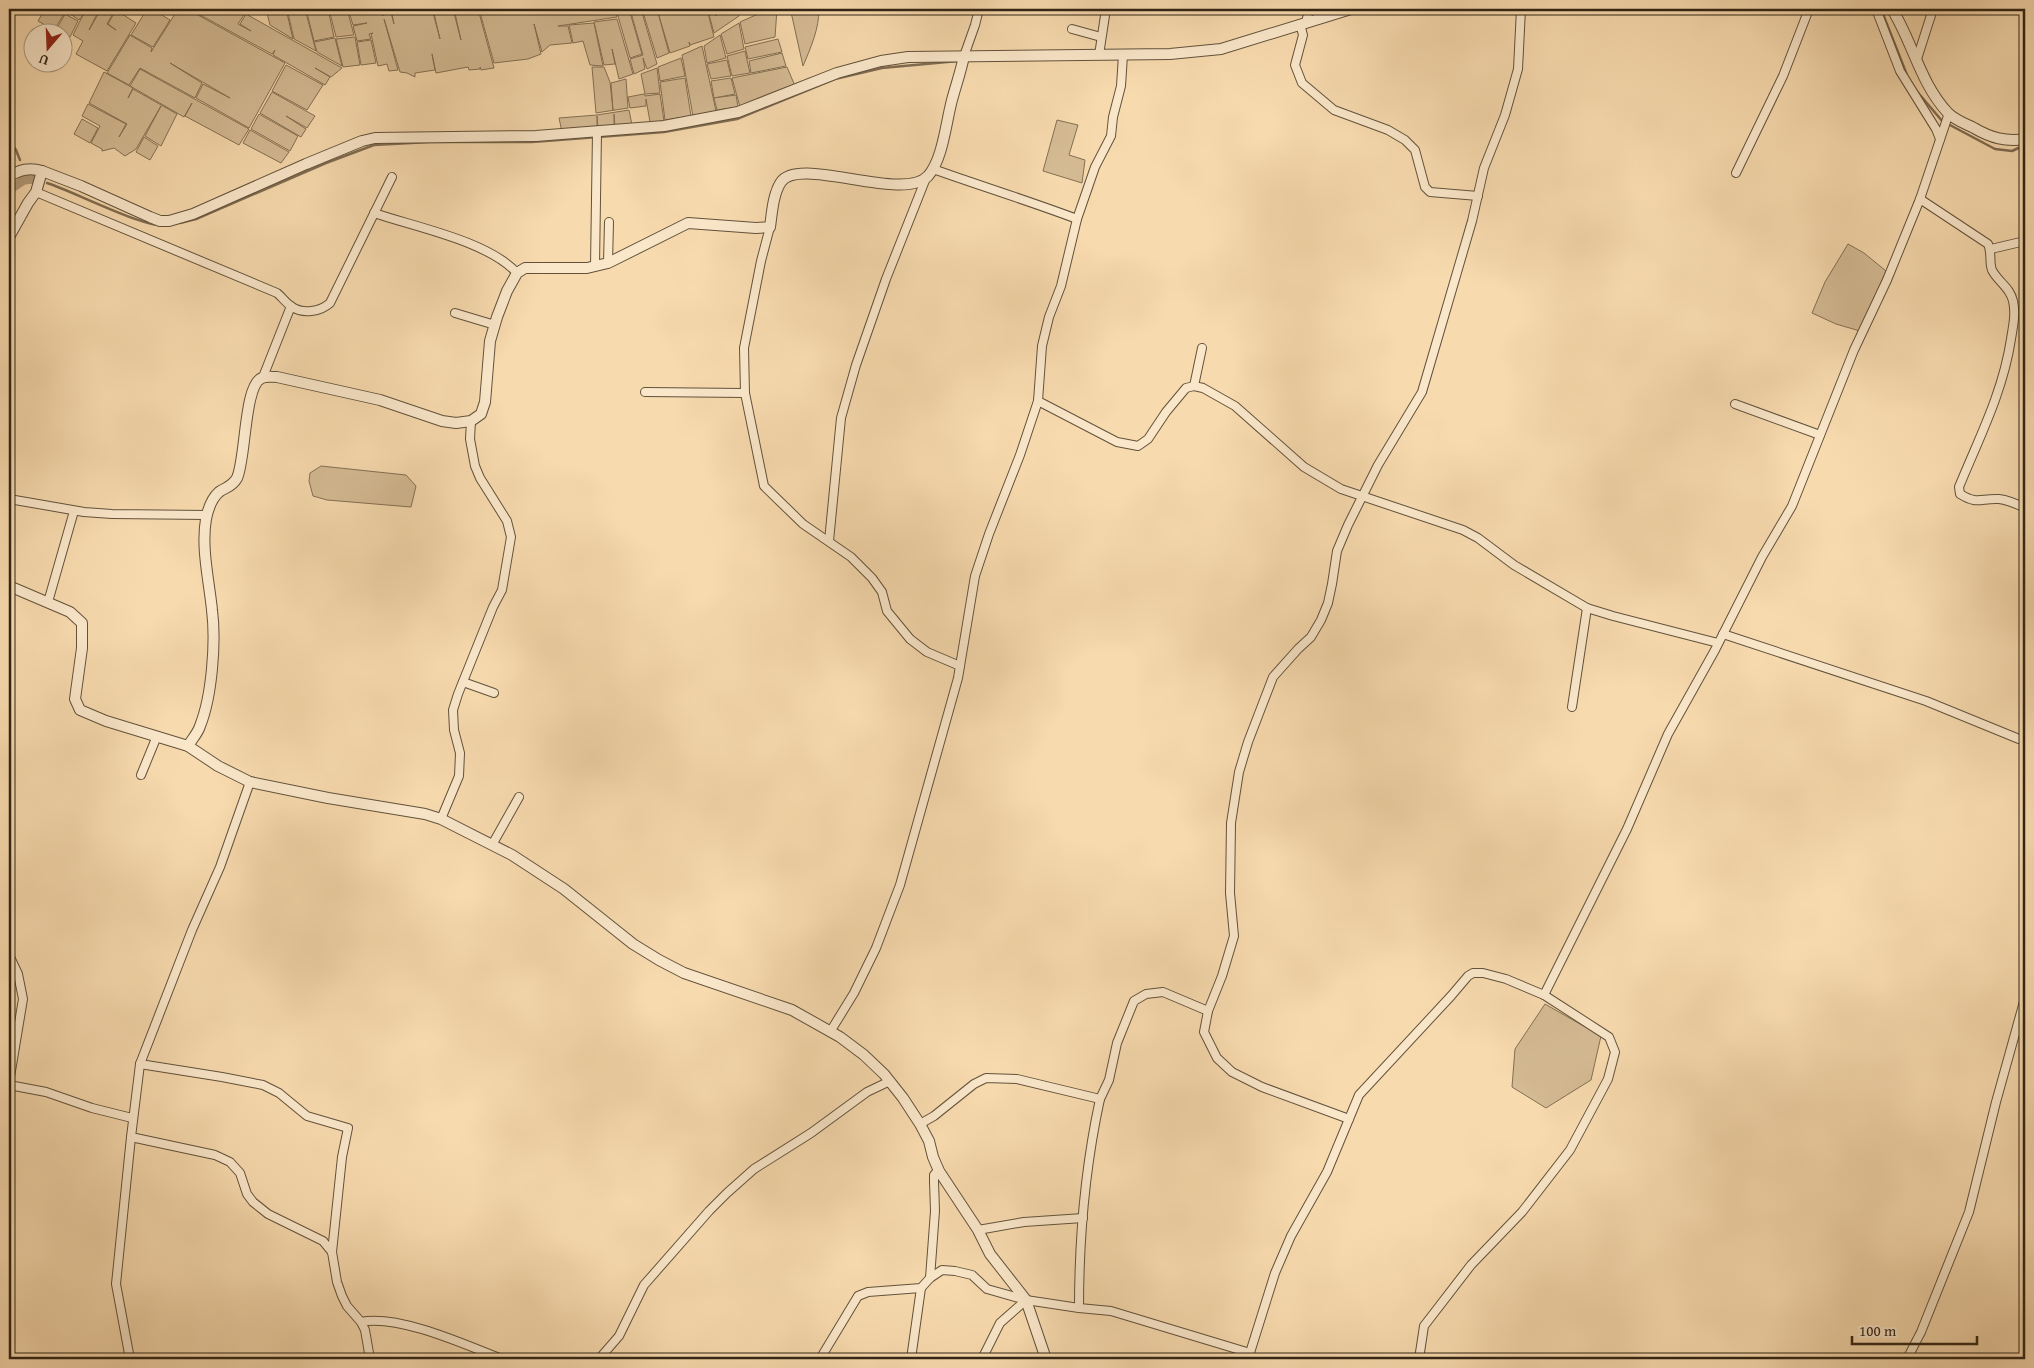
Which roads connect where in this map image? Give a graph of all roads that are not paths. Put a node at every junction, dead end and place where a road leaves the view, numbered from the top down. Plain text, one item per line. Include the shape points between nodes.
1 (979, 9) edge
2 (1106, 9) edge
3 (1309, 9) edge
4 (1351, 9) edge
5 (1521, 9) edge
6 (1809, 9) edge
7 (1876, 9) edge
8 (1892, 9) edge
9 (1933, 9) edge
10 (1302, 27) junction
11 (1072, 29) dead end
12 (1101, 37) junction
13 (1099, 55) junction
14 (964, 57) junction
15 (1123, 58) junction
16 (1918, 59) junction
17 (1947, 116) junction
18 (597, 136) junction
19 (1941, 136) junction
20 (2025, 139) edge
21 (933, 169) junction
22 (42, 171) junction
23 (1736, 173) dead end
24 (9, 176) edge
25 (392, 177) dead end
26 (926, 178) junction
27 (36, 192) junction
28 (1478, 196) junction
29 (1920, 199) junction
30 (374, 213) junction
31 (1077, 219) junction
32 (609, 222) dead end
33 (770, 227) junction
34 (9, 238) edge
35 (2025, 241) edge
36 (1991, 249) junction
37 (608, 263) junction
38 (595, 266) junction
39 (517, 273) junction
40 (291, 306) junction
41 (455, 313) dead end
42 (495, 325) junction
43 (1202, 348) dead end
44 (263, 377) junction
45 (1194, 386) junction
46 (645, 392) dead end
47 (745, 393) junction
48 (1038, 402) junction
49 (1734, 404) dead end
50 (471, 421) junction
51 (1820, 435) junction
52 (1364, 496) junction
53 (9, 499) edge
54 (2025, 508) edge
55 (74, 511) junction
56 (207, 515) junction
57 (829, 541) junction
58 (9, 586) edge
59 (48, 602) junction
60 (1587, 608) junction
61 (1723, 634) junction
62 (1718, 643) junction
63 (960, 666) junction
64 (463, 682) junction
65 (494, 693) dead end
66 (1572, 707) dead end
67 (157, 736) junction
68 (2025, 739) edge
69 (188, 746) junction
70 (141, 775) dead end
71 (250, 782) junction
72 (519, 797) dead end
73 (441, 819) junction
74 (492, 844) junction
75 (9, 955) edge
76 (1544, 995) junction
77 (2025, 998) edge
78 (1208, 1011) junction
79 (830, 1032) junction
80 (140, 1064) junction
81 (890, 1081) junction
82 (9, 1084) edge
83 (1100, 1099) junction
84 (132, 1118) junction
85 (1349, 1119) junction
86 (920, 1124) junction
87 (131, 1137) junction
88 (939, 1169) junction
89 (1083, 1218) junction
90 (978, 1230) junction
91 (332, 1252) junction
92 (930, 1278) junction
93 (921, 1288) junction
94 (1026, 1300) junction
95 (1079, 1308) junction
96 (361, 1322) junction
97 (1249, 1356) edge
98 (130, 1359) edge
99 (370, 1359) edge
100 (502, 1359) edge
101 (599, 1359) edge
102 (820, 1359) edge
103 (911, 1359) edge
104 (982, 1359) edge
105 (1046, 1359) edge
106 (1419, 1359) edge
107 (1907, 1359) edge

1 - 14 street
2 - 12 street
3 - 10 street
4 - 10 street
5 - 28 street via 1518,69 1505,116 1484,168
6 - 23 street via 1783,76
7 - 19 street via 1900,71
8 - 16 street
9 - 16 street
10 - 15 street via 1221,49
10 - 28 street via 1295,65 1302,83 1334,110 1388,130 1404,140 1415,150 1425,187 1430,192
11 - 12 street
12 - 13 street
13 - 14 street
13 - 15 street
14 - 18 street via 908,57 881,61 836,73 738,112
14 - 21 street
15 - 31 street via 1111,136 1095,167
16 - 17 street via 1923,76
17 - 19 street
17 - 20 street via 1991,138
18 - 22 street via 369,139 193,214 169,221 160,221
18 - 38 street
19 - 29 street
21 - 26 street
21 - 31 street
22 - 24 street via 24,169
22 - 27 street
25 - 30 street
26 - 33 street via 907,185 827,175 798,174 785,178 780,184
26 - 57 street via 886,279 841,418
27 - 34 street
27 - 40 street via 277,293
28 - 52 street via 1422,392 1378,465
29 - 36 street
29 - 51 street
30 - 39 street via 474,246 510,265
30 - 40 street via 330,303 316,310 303,311
31 - 48 street via 1042,346
32 - 37 street
33 - 37 street via 688,223
33 - 47 street via 744,348
35 - 36 street
36 - 54 street via 1992,271 2009,290 2015,316 2009,356 1999,390 1959,487 1960,494 1970,500 2001,499
37 - 38 street
38 - 39 street via 525,268
39 - 42 street
40 - 44 street
41 - 42 street
42 - 50 street via 490,341 485,402 481,414
43 - 45 street
44 - 50 street via 277,377 380,400 442,421
44 - 56 street via 252,388 236,480 211,501
45 - 48 street via 1186,388 1148,439 1138,446 1117,442
45 - 52 street via 1235,406 1304,468 1341,489
46 - 47 street
47 - 57 street via 764,486 803,524
48 - 63 street via 975,576
49 - 51 street
50 - 64 street via 470,440 475,466 507,521 511,537 502,590
51 - 61 street via 1792,506
52 - 60 street via 1463,530
52 - 78 street via 1337,551 1328,603 1320,620 1310,637 1273,677 1248,742 1239,772 1231,823 1230,893 1234,936
53 - 55 street
55 - 56 street
55 - 59 street
56 - 69 street via 205,540 214,646 203,717
57 - 63 street via 872,578 882,592 887,611 910,639 927,652
58 - 59 street
59 - 67 street via 70,612 82,623 75,699 80,710
60 - 62 street
60 - 66 street
61 - 62 street
61 - 68 street via 1926,701 2018,739
62 - 76 street via 1668,734 1627,829
63 - 79 street via 900,885 862,978
64 - 65 street
64 - 73 street via 453,710 460,753 459,776
67 - 69 street
67 - 70 street
69 - 71 street
71 - 73 street
71 - 80 street via 220,867
72 - 74 street
73 - 74 street
74 - 79 street via 564,889 633,944 659,960 792,1010
75 - 82 street via 18,974 23,999
76 - 85 street via 1483,973 1468,976 1359,1096
76 - 106 street via 1609,1037 1615,1052 1608,1078 1570,1150 1522,1212 1471,1265 1424,1326
77 - 107 street via 1969,1212
78 - 83 street via 1163,992 1146,994 1134,1002
78 - 85 street via 1204,1032 1217,1058 1232,1072 1262,1087
79 - 81 street via 864,1055
80 - 84 street
80 - 91 street via 263,1085 279,1093 307,1116 348,1128
81 - 86 street
81 - 101 street via 867,1092 754,1169 709,1211 644,1285 619,1336
82 - 84 street
83 - 86 street via 1017,1079 986,1078
83 - 89 street via 1092,1134
84 - 87 street
85 - 97 street via 1327,1172 1291,1236 1275,1273
86 - 88 street via 930,1141
87 - 91 street via 215,1155 230,1162 240,1173 253,1202 274,1217 323,1241
87 - 98 street via 116,1284
88 - 90 street
88 - 92 street via 934,1175
89 - 90 street via 1024,1222
89 - 95 street
90 - 94 street via 990,1254
91 - 96 street via 337,1282 346,1306
92 - 93 street
92 - 94 street via 942,1270 956,1271 972,1275 987,1289
93 - 102 street via 868,1292 858,1296
93 - 103 street
94 - 95 street
94 - 104 street via 1000,1323
94 - 105 street
95 - 97 street via 1134,1316
96 - 99 street
96 - 100 street via 377,1320 426,1330

